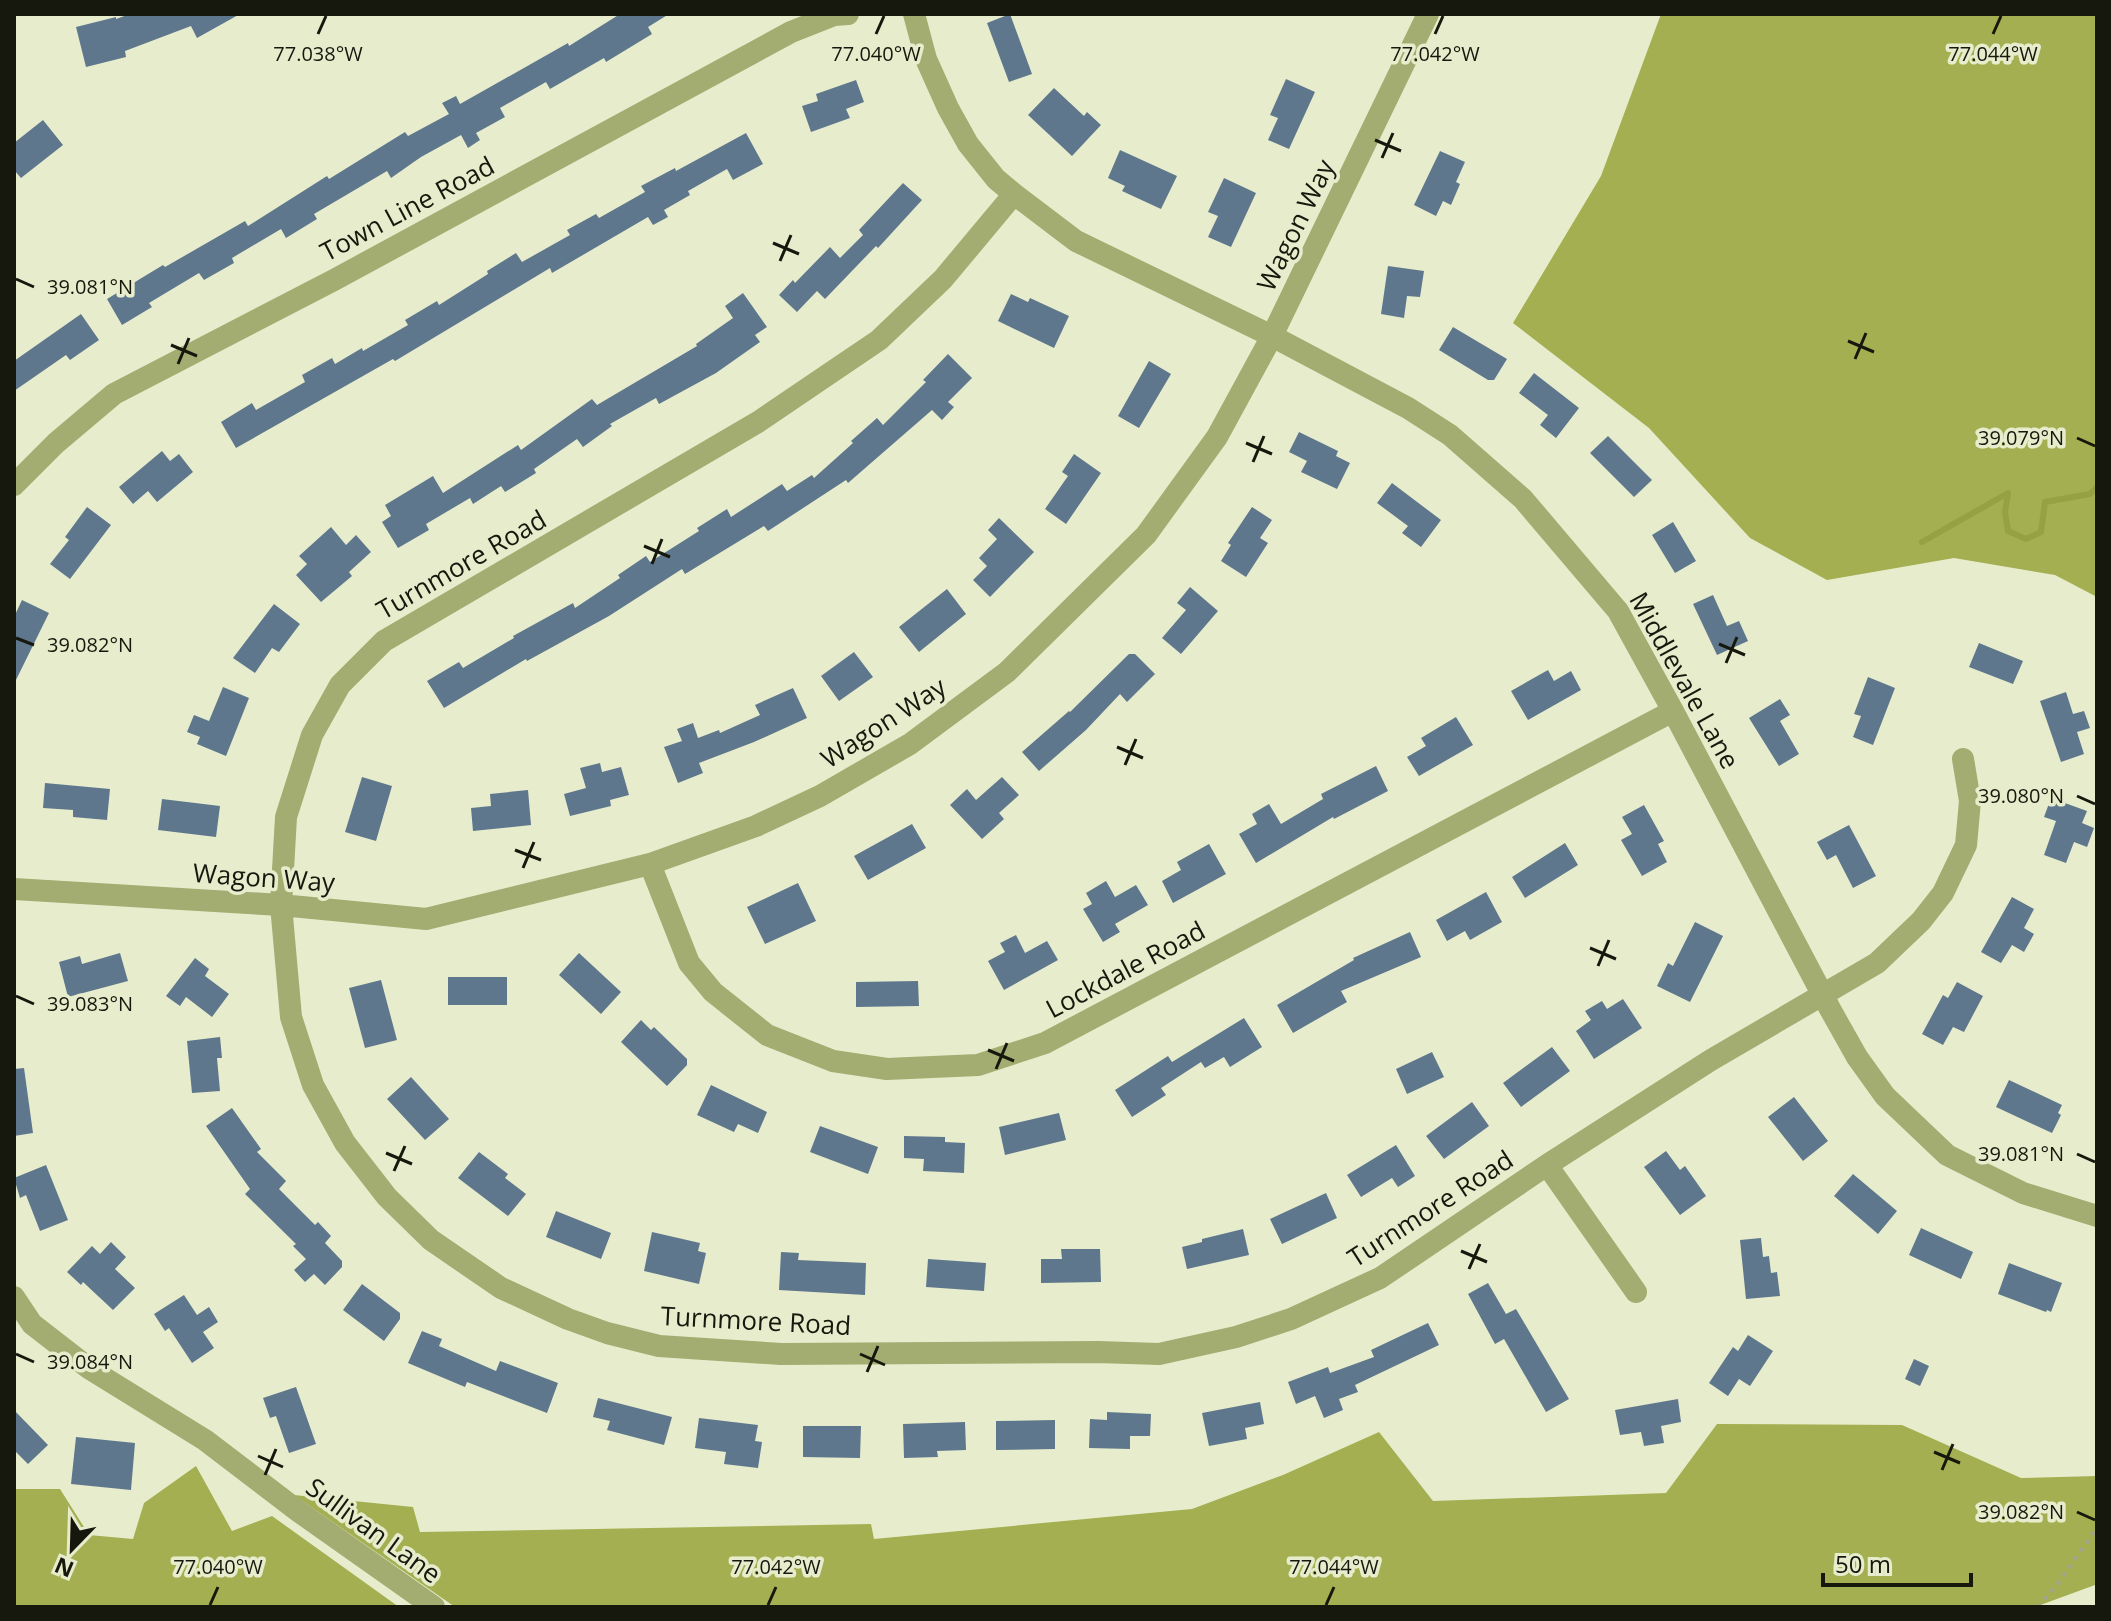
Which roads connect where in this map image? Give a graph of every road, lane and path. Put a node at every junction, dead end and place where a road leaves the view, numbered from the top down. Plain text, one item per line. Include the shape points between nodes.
1 (848, 14) edge
2 (914, 14) edge
3 (1428, 14) edge
4 (1014, 194) junction
5 (1272, 336) junction
6 (14, 485) edge
7 (1673, 711) junction
8 (1963, 759) dead end
9 (650, 864) junction
10 (14, 889) edge
11 (281, 905) junction
12 (1823, 996) junction
13 (1547, 1165) junction
14 (2097, 1216) edge
15 (1636, 1292) dead end
16 (14, 1297) edge
17 (2097, 1528) edge
18 (434, 1607) edge
19 (2038, 1607) edge

1 - 6 street, Town Line Road via 791,32 114,394
2 - 4 street, Middlevale Lane via 926,59 948,108 968,144
3 - 5 street, Wagon Way
4 - 5 street, Middlevale Lane via 1076,241
4 - 11 street, Turnmore Road via 943,279 879,340 758,422 384,641 340,685 312,735 286,817
5 - 7 street, Middlevale Lane via 1450,435 1523,499 1618,611
5 - 9 street, Wagon Way via 1217,437 1146,535 1007,672 910,744 820,796 756,826
7 - 9 street, Lockdale Road via 1045,1043 978,1065 887,1069 833,1061 767,1035 713,992 689,963
7 - 12 street, Middlevale Lane
8 - 12 street, Turnmore Road via 1970,801 1966,845 1943,893 1877,963
9 - 11 street, Wagon Way via 426,919
10 - 11 street, Wagon Way
11 - 13 street, Turnmore Road via 291,1017 313,1085 345,1143 387,1197 431,1240 501,1288 568,1319 659,1346 781,1354 1159,1354 1291,1319 1380,1278
12 - 13 street, Turnmore Road
12 - 14 street, Middlevale Lane via 1885,1096 1947,1155 2023,1193
13 - 15 street
16 - 18 street, Sullivan Lane via 32,1324 90,1369 205,1440
17 - 19 path

